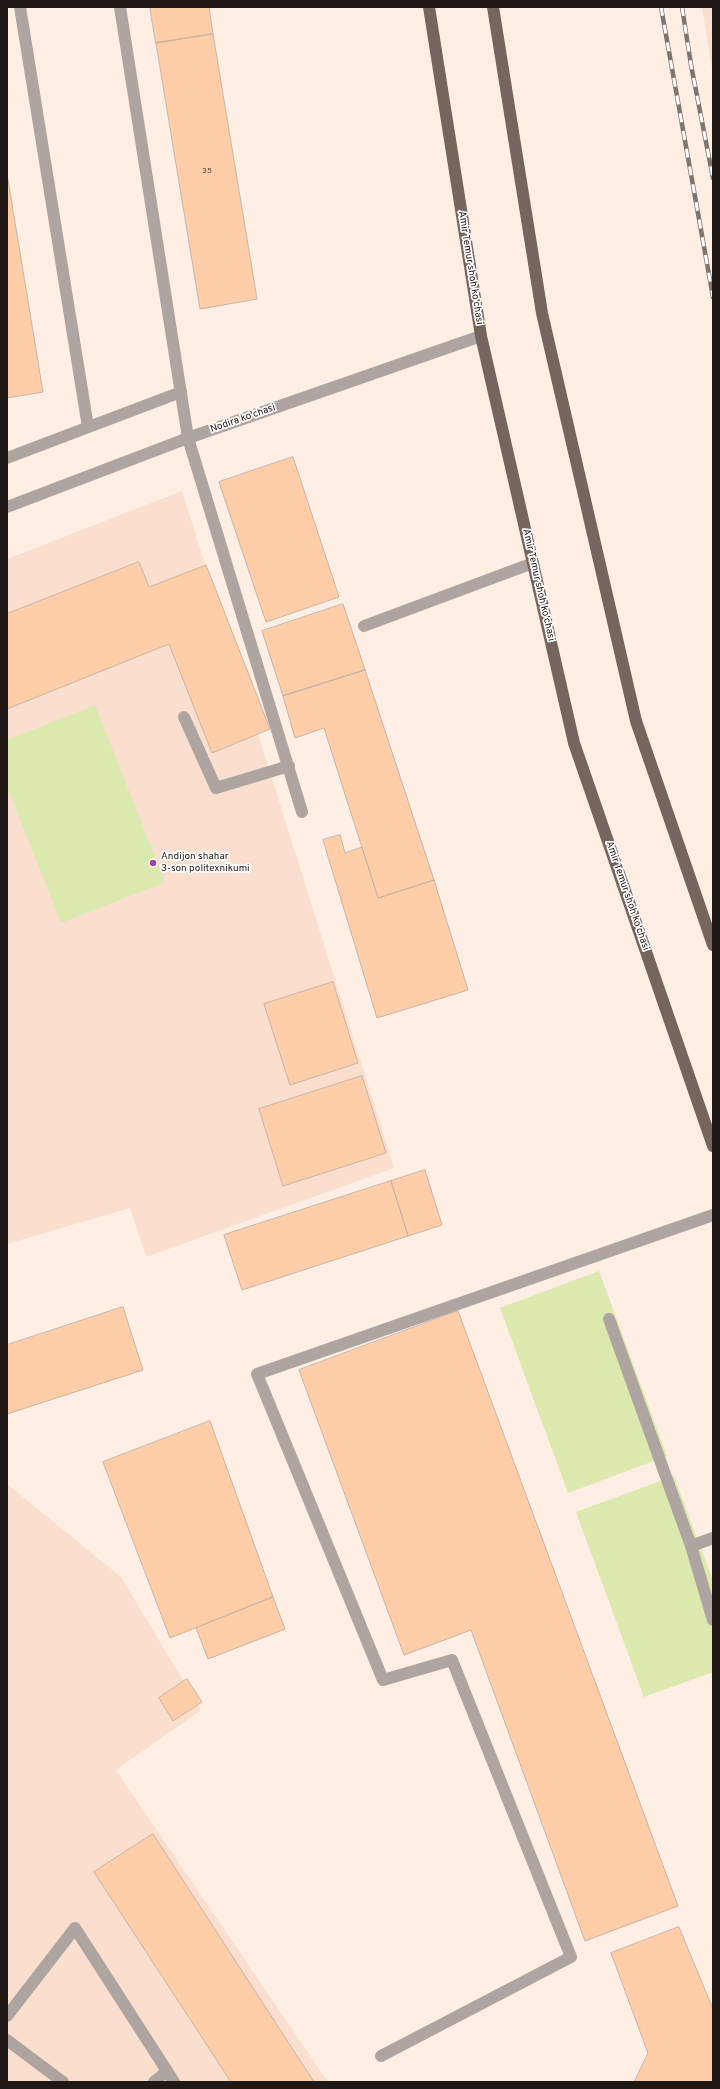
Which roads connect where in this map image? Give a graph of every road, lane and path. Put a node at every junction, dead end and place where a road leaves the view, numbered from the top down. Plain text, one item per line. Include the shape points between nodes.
1 (20, 7) edge
2 (120, 7) edge
3 (429, 7) edge
4 (493, 7) edge
5 (481, 336) junction
6 (181, 392) junction
7 (88, 427) junction
8 (188, 438) junction
9 (7, 458) edge
10 (7, 507) edge
11 (533, 562) junction
12 (364, 626) dead end
13 (184, 717) dead end
14 (289, 766) junction
15 (302, 812) dead end
16 (713, 945) edge
17 (713, 1146) edge
18 (713, 1215) edge
19 (609, 1319) dead end
20 (713, 1538) edge
21 (690, 1546) junction
22 (713, 1620) edge
23 (7, 2016) edge
24 (7, 2040) edge
25 (381, 2056) dead end
26 (167, 2071) junction
27 (63, 2082) edge
28 (154, 2082) edge
29 (174, 2082) edge

1 - 7 street
2 - 6 street
3 - 5 main road, Amir Temur shoh ko'chasi
4 - 16 main road via 542,313 636,721
5 - 8 street, Nodira ko'chasi
5 - 11 main road, Amir Temur shoh ko'chasi
6 - 7 street
6 - 8 street
7 - 9 street
8 - 10 street, Nodira ko'chasi
8 - 14 street
11 - 12 street
11 - 17 main road, Amir Temur shoh ko'chasi via 574,743
13 - 14 street via 216,788
14 - 15 street
18 - 25 street via 257,1374 383,1680 452,1660 571,1956
19 - 21 street
20 - 21 street
21 - 22 street
23 - 26 street via 75,1928
24 - 27 street
26 - 28 street
26 - 29 street

